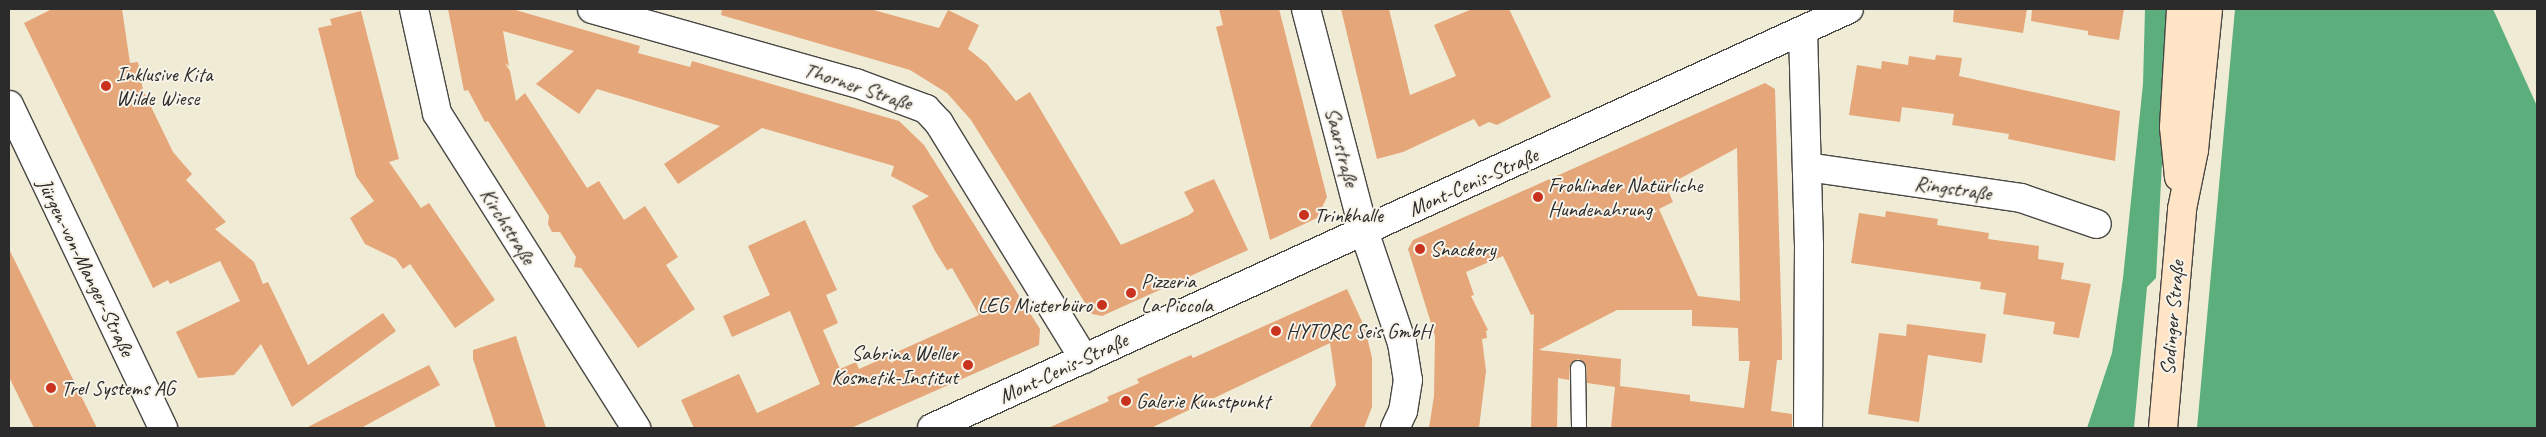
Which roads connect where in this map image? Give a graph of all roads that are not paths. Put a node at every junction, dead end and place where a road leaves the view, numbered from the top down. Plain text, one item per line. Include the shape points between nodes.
1 (414, 9) edge
2 (592, 9) edge
3 (1306, 9) edge
4 (2181, 9) edge
5 (2208, 9) edge
6 (1846, 10) edge
7 (1802, 31) junction
8 (9, 105) edge
9 (1807, 167) junction
10 (2182, 209) junction
11 (2097, 224) dead end
12 (1364, 231) junction
13 (1084, 359) junction
14 (1578, 368) dead end
15 (163, 428) edge
16 (636, 428) edge
17 (932, 428) edge
18 (1395, 428) edge
19 (1579, 428) edge
20 (1808, 428) edge
21 (2163, 428) edge

1 - 16 street, Kirchstraße via 437,113
2 - 13 street, Thorner Straße via 856,83 926,109 939,123
3 - 12 street, Saarstraße
4 - 10 main road, Sodinger Straße via 2174,127
5 - 10 main road, Sodinger Straße via 2194,150
6 - 7 street, Mont-Cenis-Straße
7 - 9 street
7 - 12 street, Mont-Cenis-Straße
8 - 15 street, Jürgen-von-Manger-Straße
9 - 11 street, Ringstraße via 2021,198
9 - 20 street
10 - 21 main road, Sodinger Straße
12 - 13 street, Mont-Cenis-Straße
12 - 18 street, Saarstraße via 1402,343 1408,380 1403,411
13 - 17 street, Mont-Cenis-Straße
14 - 19 lane

